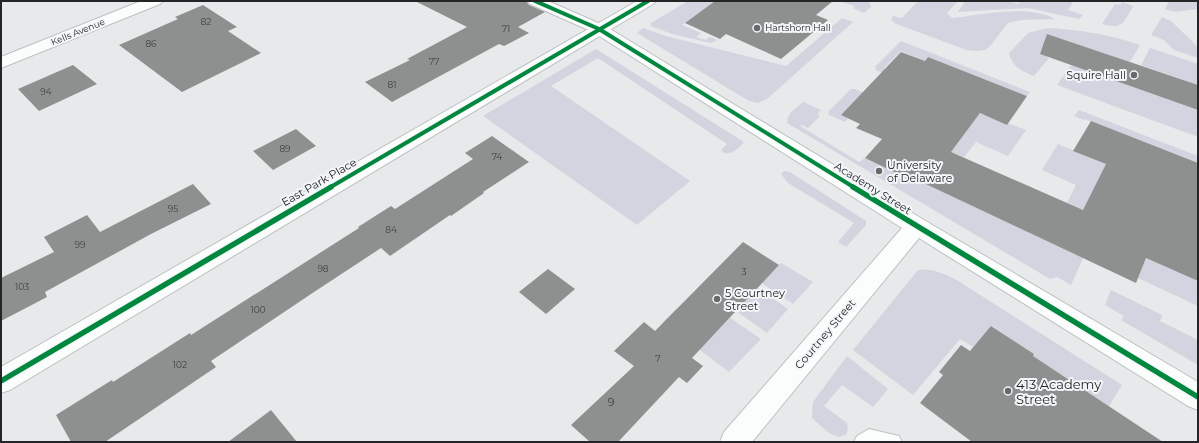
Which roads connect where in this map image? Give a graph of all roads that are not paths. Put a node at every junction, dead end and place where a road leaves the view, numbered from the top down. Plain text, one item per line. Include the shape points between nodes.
1 (155, 1) edge
2 (535, 1) edge
3 (648, 1) edge
4 (599, 29) junction
5 (1, 63) edge
6 (916, 226) junction
7 (1, 380) edge
8 (1198, 397) edge
9 (734, 442) edge
10 (863, 442) edge
11 (893, 442) edge

1 - 5 street, Kells Avenue
2 - 4 street, Academy Street
3 - 4 street, East Park Place
4 - 6 street, Academy Street
4 - 7 street, East Park Place
6 - 8 street, Academy Street
6 - 9 street, Courtney Street
10 - 11 lane via 870,438

